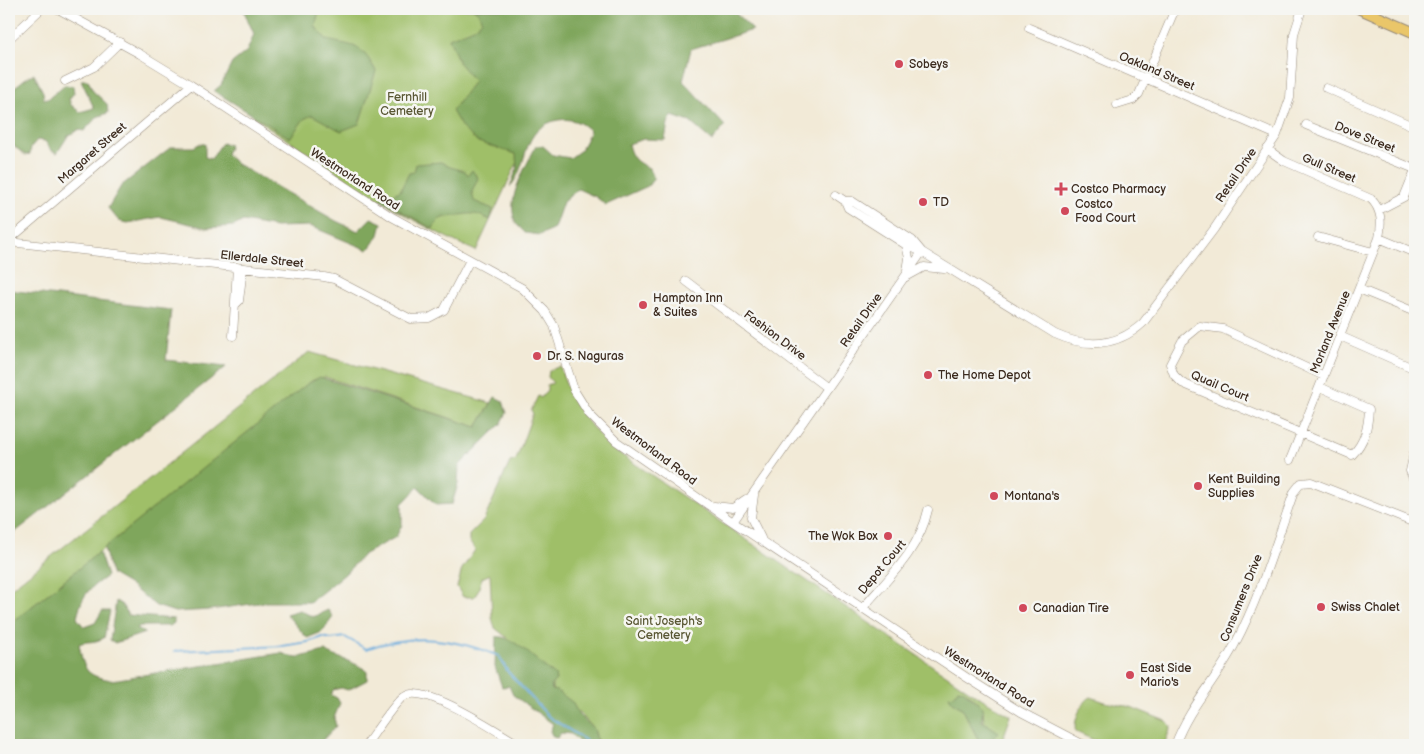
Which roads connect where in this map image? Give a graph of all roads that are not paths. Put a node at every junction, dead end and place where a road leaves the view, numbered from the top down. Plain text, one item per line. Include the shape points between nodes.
1 (41, 9) edge
2 (58, 9) edge
3 (1175, 9) edge
4 (1360, 9) edge
5 (1301, 10) edge
6 (1029, 28) dead end
7 (1415, 33) edge
8 (9, 39) edge
9 (120, 42) junction
10 (1146, 78) junction
11 (65, 81) dead end
12 (190, 85) junction
13 (1326, 88) dead end
14 (1118, 106) dead end
15 (1306, 125) dead end
16 (1415, 127) edge
17 (1277, 134) junction
18 (1267, 149) junction
19 (1415, 169) edge
20 (1406, 194) junction
21 (836, 195) dead end
22 (1415, 198) edge
23 (845, 200) junction
24 (1378, 210) junction
25 (1318, 237) dead end
26 (1379, 238) junction
27 (9, 241) edge
28 (906, 245) junction
29 (922, 252) junction
30 (1373, 252) junction
31 (1415, 253) edge
32 (470, 260) junction
33 (240, 268) junction
34 (952, 271) junction
35 (905, 278) junction
36 (686, 281) dead end
37 (1359, 289) junction
38 (1415, 312) edge
39 (233, 336) dead end
40 (1340, 336) junction
41 (1415, 369) edge
42 (1324, 376) junction
43 (1320, 387) junction
44 (827, 388) junction
45 (1301, 432) junction
46 (1415, 449) edge
47 (1290, 460) dead end
48 (1415, 483) edge
49 (755, 491) junction
50 (707, 504) junction
51 (928, 510) dead end
52 (734, 522) junction
53 (1415, 523) edge
54 (766, 544) junction
55 (862, 609) junction
56 (366, 745) edge
57 (520, 745) edge
58 (1084, 745) edge
59 (1174, 745) edge

1 - 8 street
2 - 9 street, Westmorland Road
3 - 10 street
4 - 7 main road
5 - 17 street, Retail Drive via 1294,34 1290,98
6 - 10 street, Oakland Street
9 - 11 street via 94,67
9 - 12 street, Westmorland Road
10 - 14 street via 1135,99
10 - 17 street, Oakland Street
12 - 27 street, Margaret Street
12 - 32 street, Westmorland Road via 392,217
13 - 16 street
15 - 19 street, Dove Street
17 - 18 street, Retail Drive
18 - 24 street, Gull Street via 1284,161 1367,197
18 - 34 street, Retail Drive via 1144,324 1119,339 1078,342 1015,311
19 - 20 street
20 - 22 street
20 - 24 street
21 - 23 street
23 - 28 street via 848,208
23 - 29 street via 852,201 912,240
24 - 26 street, Morland Avenue
25 - 30 street
26 - 30 street, Morland Avenue
26 - 31 street
27 - 33 street, Ellerdale Street
28 - 29 street
28 - 35 street via 908,263
29 - 34 street, Retail Drive
29 - 35 street, Retail Drive
30 - 37 street, Morland Avenue
32 - 33 street, Ellerdale Street via 444,310 429,318 411,319 334,279
32 - 50 street, Westmorland Road via 522,288 546,311 562,345 574,390 589,414 616,441
33 - 39 street via 234,301
34 - 35 street via 924,267
35 - 44 street, Retail Drive
36 - 44 street, Fashion Drive
37 - 38 street
37 - 40 street, Morland Avenue
40 - 41 street
40 - 42 street, Morland Avenue
42 - 43 street, Morland Avenue
42 - 45 street, Quail Court via 1222,329 1200,326 1182,341 1170,364 1182,383
43 - 45 street, Morland Avenue
43 - 45 street via 1369,409 1368,425 1360,447 1352,455
44 - 49 street, Retail Drive
45 - 47 street, Morland Avenue
46 - 48 street via 1410,472
49 - 50 street via 733,508
49 - 52 street, Retail Drive
49 - 54 street via 751,518 756,532
50 - 52 street, Westmorland Road
51 - 55 street, Depot Court via 920,536 909,554
52 - 54 street, Westmorland Road
53 - 59 street, Consumers Drive via 1304,482 1294,492 1239,637 1189,713
54 - 55 street, Westmorland Road
55 - 58 street, Westmorland Road via 1020,712
56 - 57 street via 403,698 417,694 448,704

